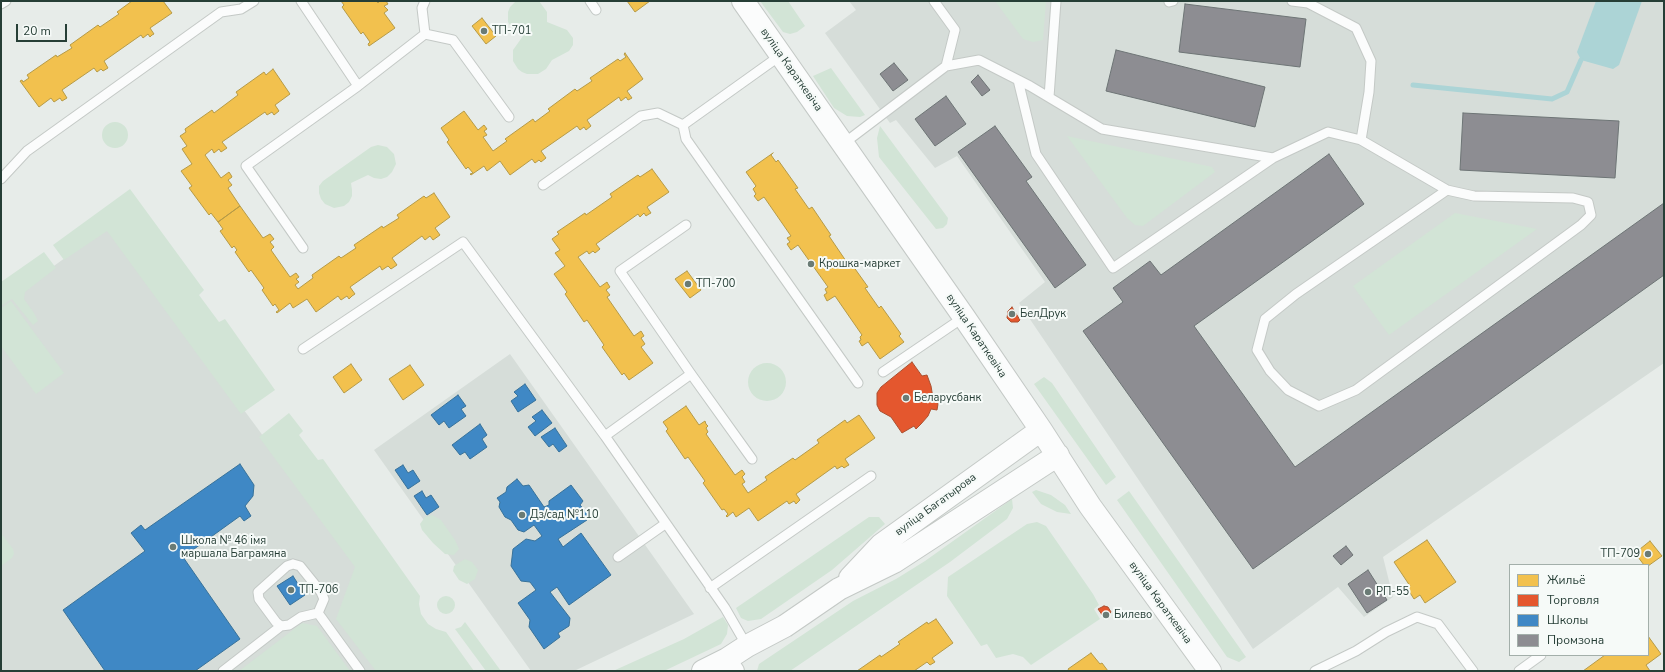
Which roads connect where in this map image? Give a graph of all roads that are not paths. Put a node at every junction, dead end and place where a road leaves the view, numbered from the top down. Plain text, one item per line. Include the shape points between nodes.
1 (6, 1) edge
2 (254, 1) edge
3 (301, 1) edge
4 (425, 1) edge
5 (590, 1) edge
6 (743, 1) edge
7 (934, 1) edge
8 (1056, 1) edge
9 (1292, 1) edge
10 (1, 4) edge
11 (596, 10) dead end
12 (425, 34) junction
13 (781, 56) junction
14 (946, 66) junction
15 (1018, 80) junction
16 (358, 86) junction
17 (1049, 97) junction
18 (509, 117) dead end
19 (683, 125) junction
20 (1361, 140) junction
21 (843, 144) junction
22 (1273, 158) junction
23 (1, 179) edge
24 (543, 185) dead end
25 (1447, 190) junction
26 (686, 225) dead end
27 (303, 248) dead end
28 (964, 318) junction
29 (303, 349) dead end
30 (883, 372) dead end
31 (691, 374) junction
32 (858, 383) dead end
33 (1041, 430) junction
34 (605, 436) junction
35 (1058, 455) junction
36 (752, 459) dead end
37 (871, 476) dead end
38 (665, 524) junction
39 (618, 557) dead end
40 (710, 588) junction
41 (839, 589) junction
42 (318, 613) junction
43 (281, 626) junction
44 (747, 646) junction
45 (1540, 656) edge
46 (731, 665) edge
47 (223, 671) edge
48 (360, 671) edge
49 (703, 671) edge
50 (1210, 671) edge
51 (1315, 671) edge
52 (1473, 671) edge
53 (1519, 671) edge

1 - 10 lane
2 - 23 lane via 241,9 221,12 27,151
3 - 16 lane
4 - 12 lane via 422,8
5 - 11 lane
6 - 13 street, вуліца Караткевіча
7 - 14 lane via 954,30
8 - 17 lane
9 - 20 lane via 1308,4 1356,28 1371,61
12 - 16 lane
12 - 18 lane via 453,40
13 - 19 lane
13 - 21 street, вуліца Караткевіча
14 - 15 lane via 979,60
14 - 21 lane
15 - 17 lane
15 - 22 lane via 1036,154 1113,268
16 - 27 lane via 246,166
17 - 22 lane via 1102,129
19 - 24 lane via 658,113 641,116
19 - 32 lane via 686,139
20 - 22 lane via 1328,132
20 - 25 lane
21 - 28 street, вуліца Караткевіча
25 - 25 lane via 1474,196 1573,198 1588,202 1591,214 1581,225 1356,390 1319,406 1288,390 1270,371 1257,350 1265,319 1296,294
26 - 31 lane via 620,271
28 - 30 lane
28 - 33 street, вуліца Караткевіча
29 - 34 lane via 463,242
31 - 34 lane
31 - 36 lane
33 - 35 street, вуліца Караткевіча
33 - 41 street, вуліца Багатырова via 881,545
34 - 38 lane
35 - 41 street, вуліца Багатырова via 894,562
35 - 50 street, вуліца Караткевіча via 1090,506
37 - 40 lane
38 - 39 lane
38 - 40 lane
40 - 44 lane
41 - 44 street, вуліца Багатырова via 785,626
42 - 43 lane
42 - 43 lane via 324,599 321,592 300,566 287,566 258,592 259,598
42 - 48 lane
43 - 47 lane
44 - 46 street, вуліца Багатырова
45 - 53 lane
46 - 49 street, вуліца Багатырова
51 - 52 lane via 1417,617 1438,624

